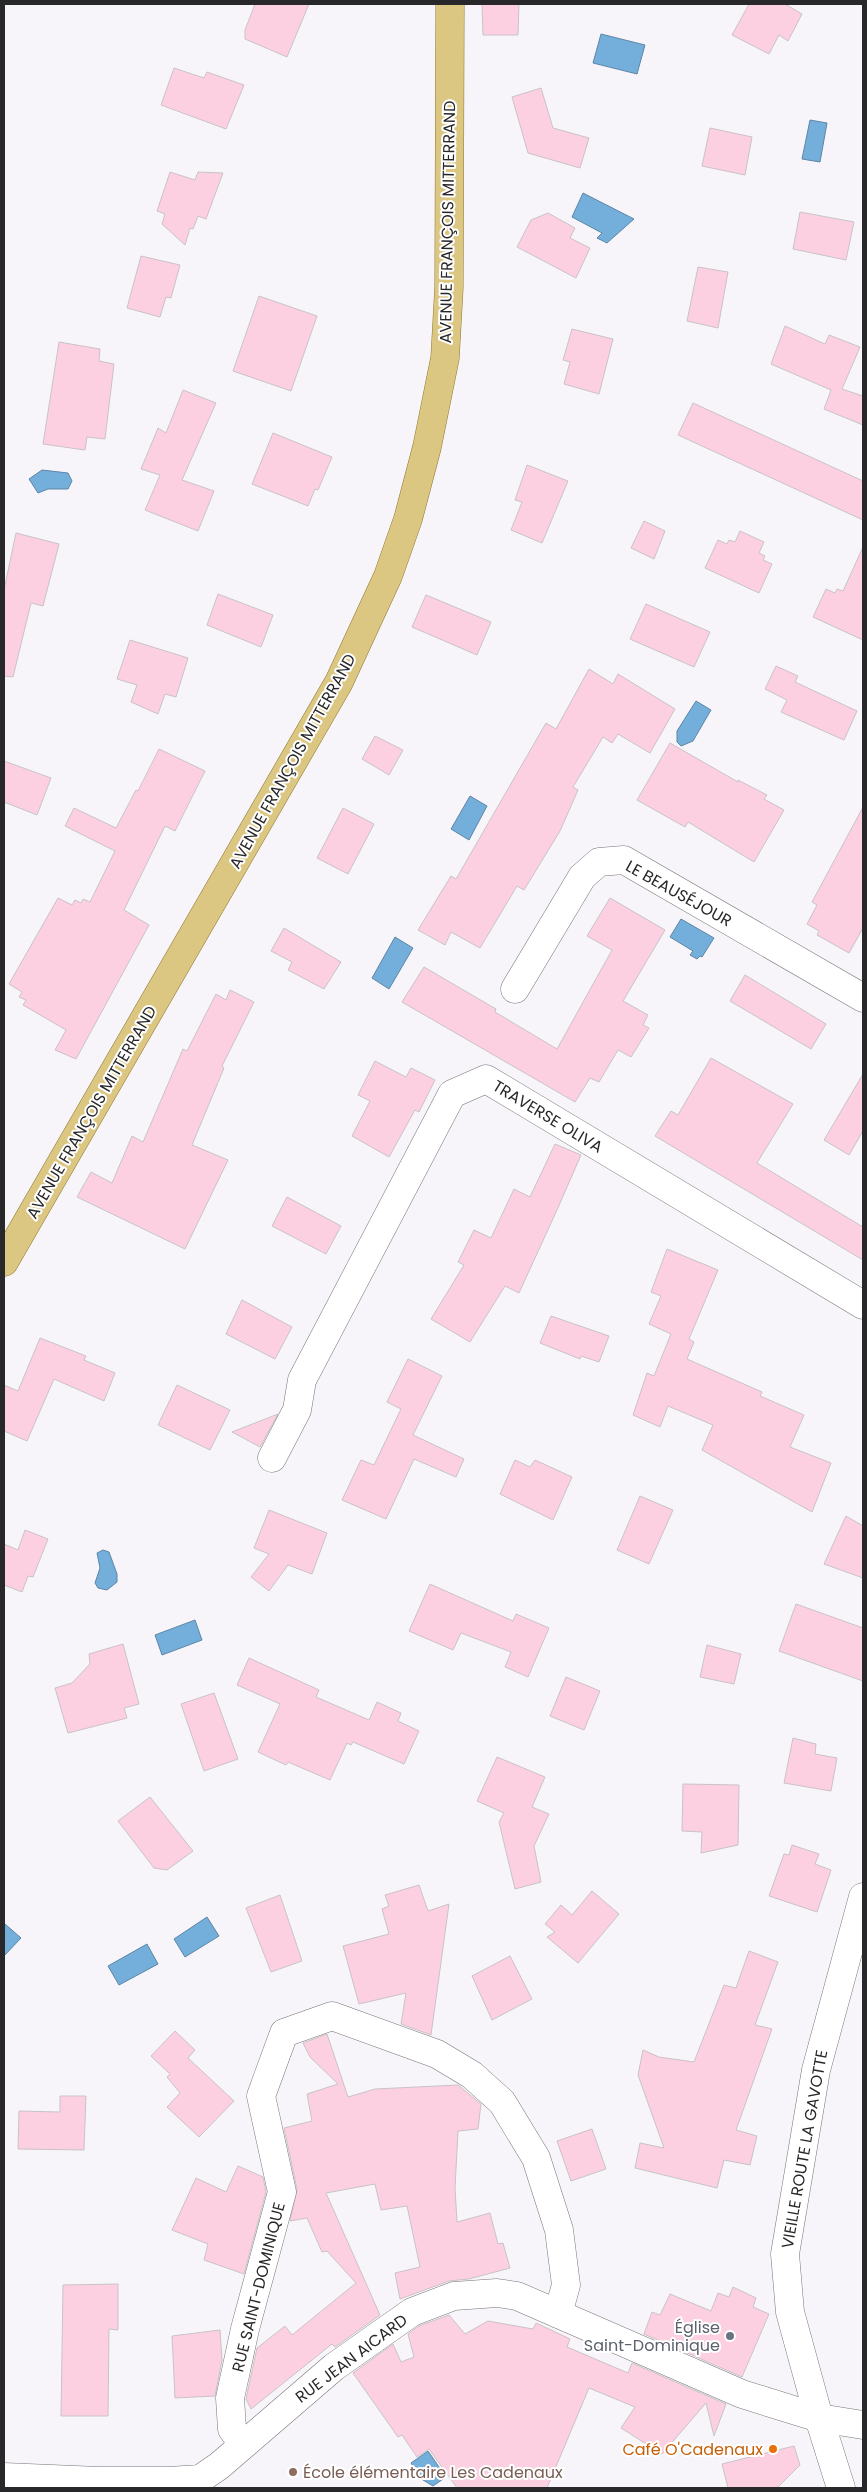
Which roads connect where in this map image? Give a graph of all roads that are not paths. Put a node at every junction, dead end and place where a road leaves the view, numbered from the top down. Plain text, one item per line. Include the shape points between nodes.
1 (450, 4) edge
2 (515, 989) dead end
3 (863, 998) edge
4 (4, 1262) edge
5 (863, 1305) edge
6 (272, 1458) dead end
7 (863, 1897) edge
8 (558, 2314) junction
9 (819, 2418) junction
10 (863, 2425) edge
11 (243, 2444) junction
12 (4, 2477) edge
13 (98, 2485) edge
14 (841, 2488) edge

1 - 4 main road, AVENUE FRANÇOIS MITTERRAND via 449,287 444,358 427,447 405,529 388,576 339,682
2 - 3 street, LE BEAUSÉJOUR via 582,876 599,862 624,860
5 - 6 street, TRAVERSE OLIVA via 486,1079 452,1094 302,1380 297,1410
7 - 9 street, VIEILLE ROUTE LA GAVOTTE via 816,2070 785,2254 790,2312
8 - 9 street, RUE JEAN AICARD via 742,2394
8 - 11 street, RUE JEAN AICARD via 517,2296 497,2293 454,2296 412,2312 334,2367
8 - 11 street, RUE SAINT-DOMINIQUE via 566,2285 559,2230 536,2158 502,2102 472,2075 437,2054 332,2016 284,2033 261,2096 282,2192 230,2398 232,2429
9 - 10 street, RUE JEAN AICARD
9 - 14 street, VIEILLE ROUTE LA GAVOTTE
11 - 13 street, RUE JEAN AICARD via 200,2478
12 - 13 street, RUE JEAN AICARD

